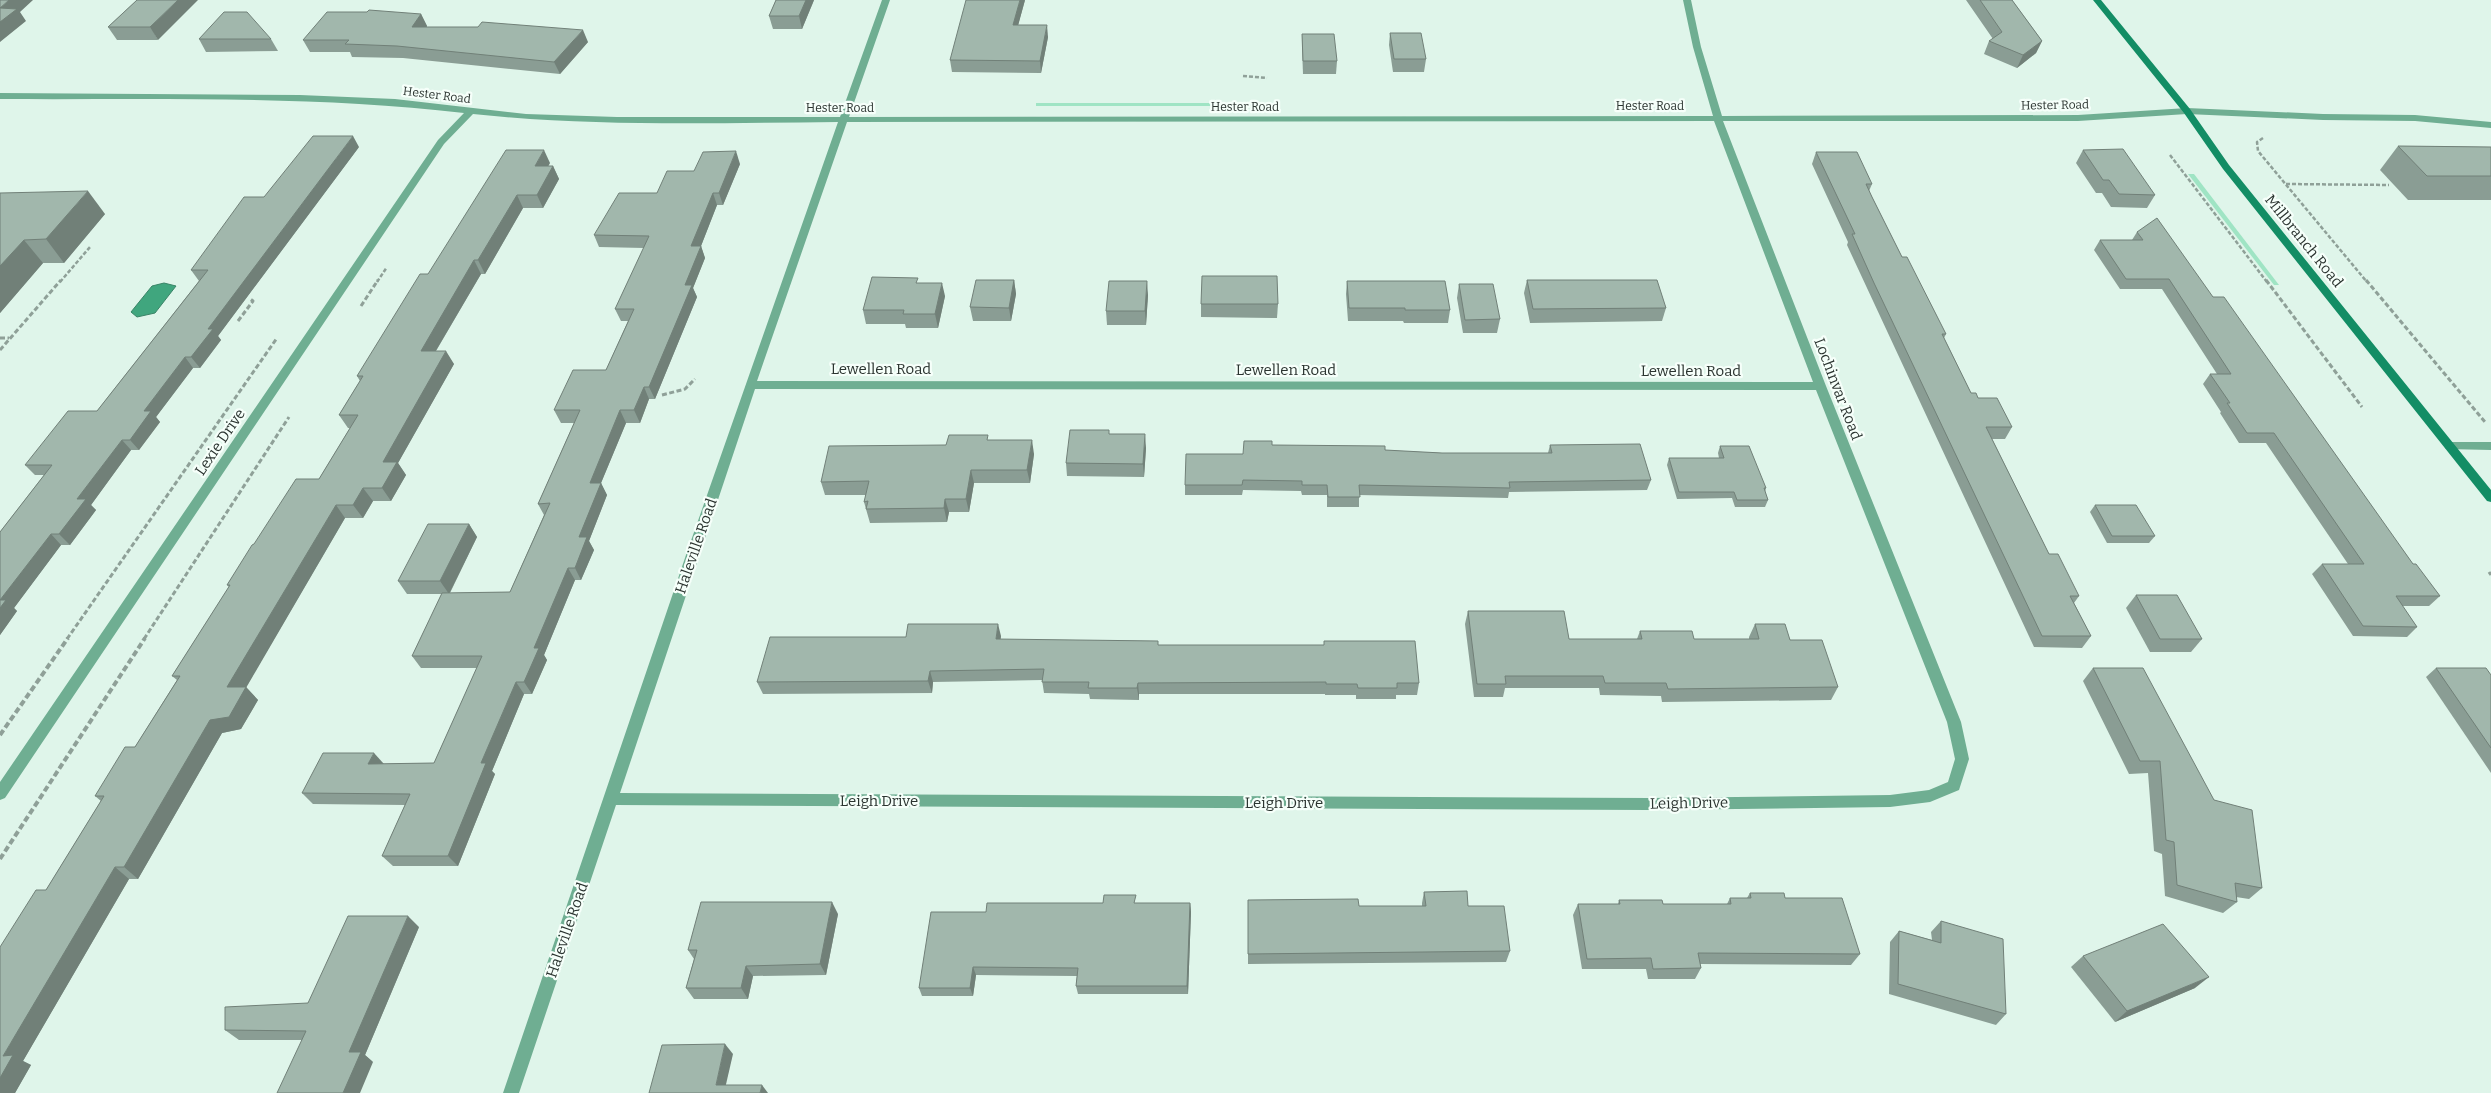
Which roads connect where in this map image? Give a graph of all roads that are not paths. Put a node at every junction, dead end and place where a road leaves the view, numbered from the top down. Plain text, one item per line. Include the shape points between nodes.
1 (886, 0) edge
2 (1687, 0) edge
3 (2097, 0) edge
4 (0, 96) edge
5 (470, 111) junction
6 (2187, 111) junction
7 (1718, 119) junction
8 (843, 120) junction
9 (2491, 125) edge
10 (751, 385) junction
11 (1820, 386) junction
12 (2450, 446) junction
13 (2491, 446) edge
14 (2491, 498) edge
15 (1954, 786) joint
16 (0, 794) edge
17 (611, 799) junction
18 (511, 1093) edge

1 - 8 street, Haleville Road
2 - 7 street, Lochinvar Road
3 - 6 main road, Millbranch Road
4 - 5 street, Hester Road via 300,98 394,102
5 - 8 street, Hester Road via 583,120
5 - 16 street, Lexie Drive via 442,142
6 - 7 street, Hester Road via 2078,118
6 - 9 street, Hester Road via 2415,118
6 - 12 main road, Millbranch Road via 2226,167
7 - 8 street, Hester Road
7 - 11 street, Lochinvar Road
8 - 10 street, Haleville Road
10 - 11 street, Lewellen Road
10 - 17 street, Haleville Road
11 - 15 street, Lochinvar Road via 1954,722 1962,759
12 - 13 street
12 - 14 main road, Millbranch Road
15 - 17 street, Leigh Drive via 1930,796 1890,801 1650,804
17 - 18 street, Haleville Road

